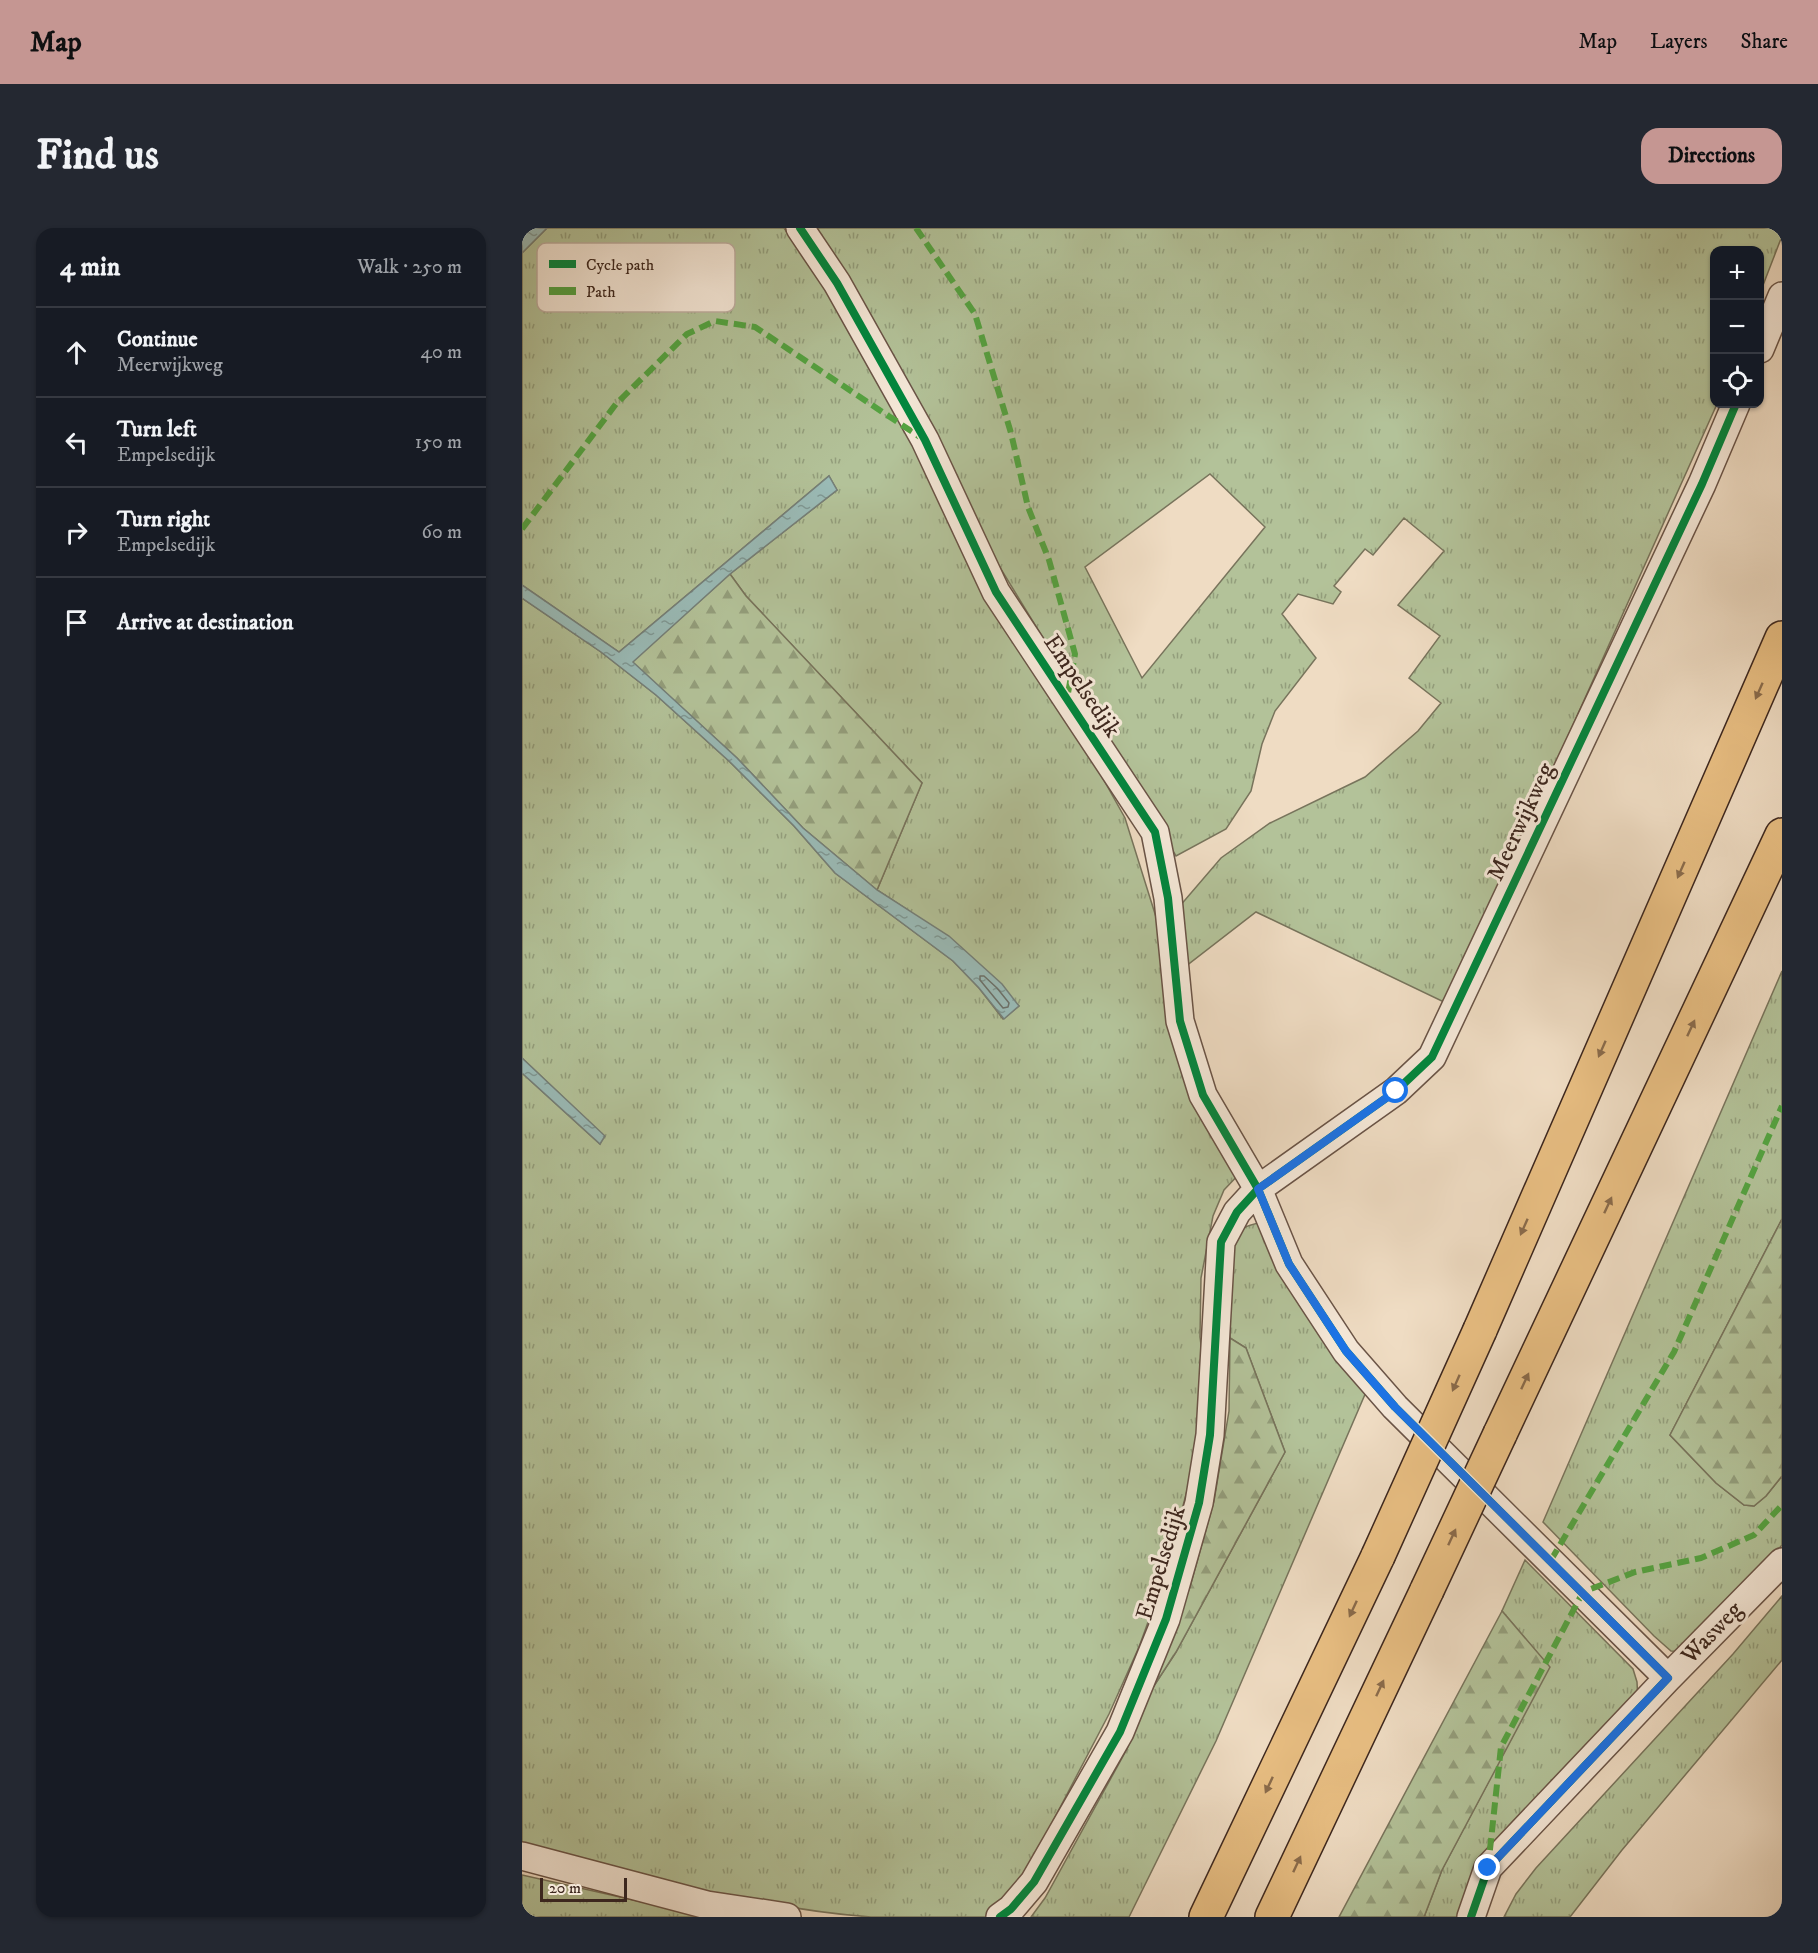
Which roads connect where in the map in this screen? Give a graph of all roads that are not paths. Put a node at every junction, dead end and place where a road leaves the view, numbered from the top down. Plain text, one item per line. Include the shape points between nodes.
1 (800, 228) edge
2 (1782, 296) edge
3 (1764, 339) edge
4 (1734, 408) edge
5 (1782, 638) edge
6 (1782, 835) edge
7 (1258, 1189) junction
8 (1782, 1562) edge
9 (1668, 1678) junction
10 (522, 1856) edge
11 (787, 1917) edge
12 (1000, 1917) edge
13 (1206, 1917) edge
14 (1272, 1917) edge
15 (1471, 1917) edge

1 - 7 street, Empelsedijk via 837,283 925,440 996,592 1155,832 1168,898 1180,1021 1203,1095
2 - 3 street
4 - 7 street, Meerwijkweg via 1432,1057 1396,1091
5 -> 13 highway, bridge via 1480,1330 1378,1556
14 -> 6 highway, bridge
7 - 9 street, Empelsedijk via 1289,1264 1346,1351 1395,1407
7 - 12 street, Empelsedijk via 1237,1212 1221,1242 1210,1435 1199,1503 1166,1619 1120,1732 1034,1882 1011,1910
8 - 9 street, Wasweg
9 - 15 street via 1488,1868
10 - 11 street via 707,1905

